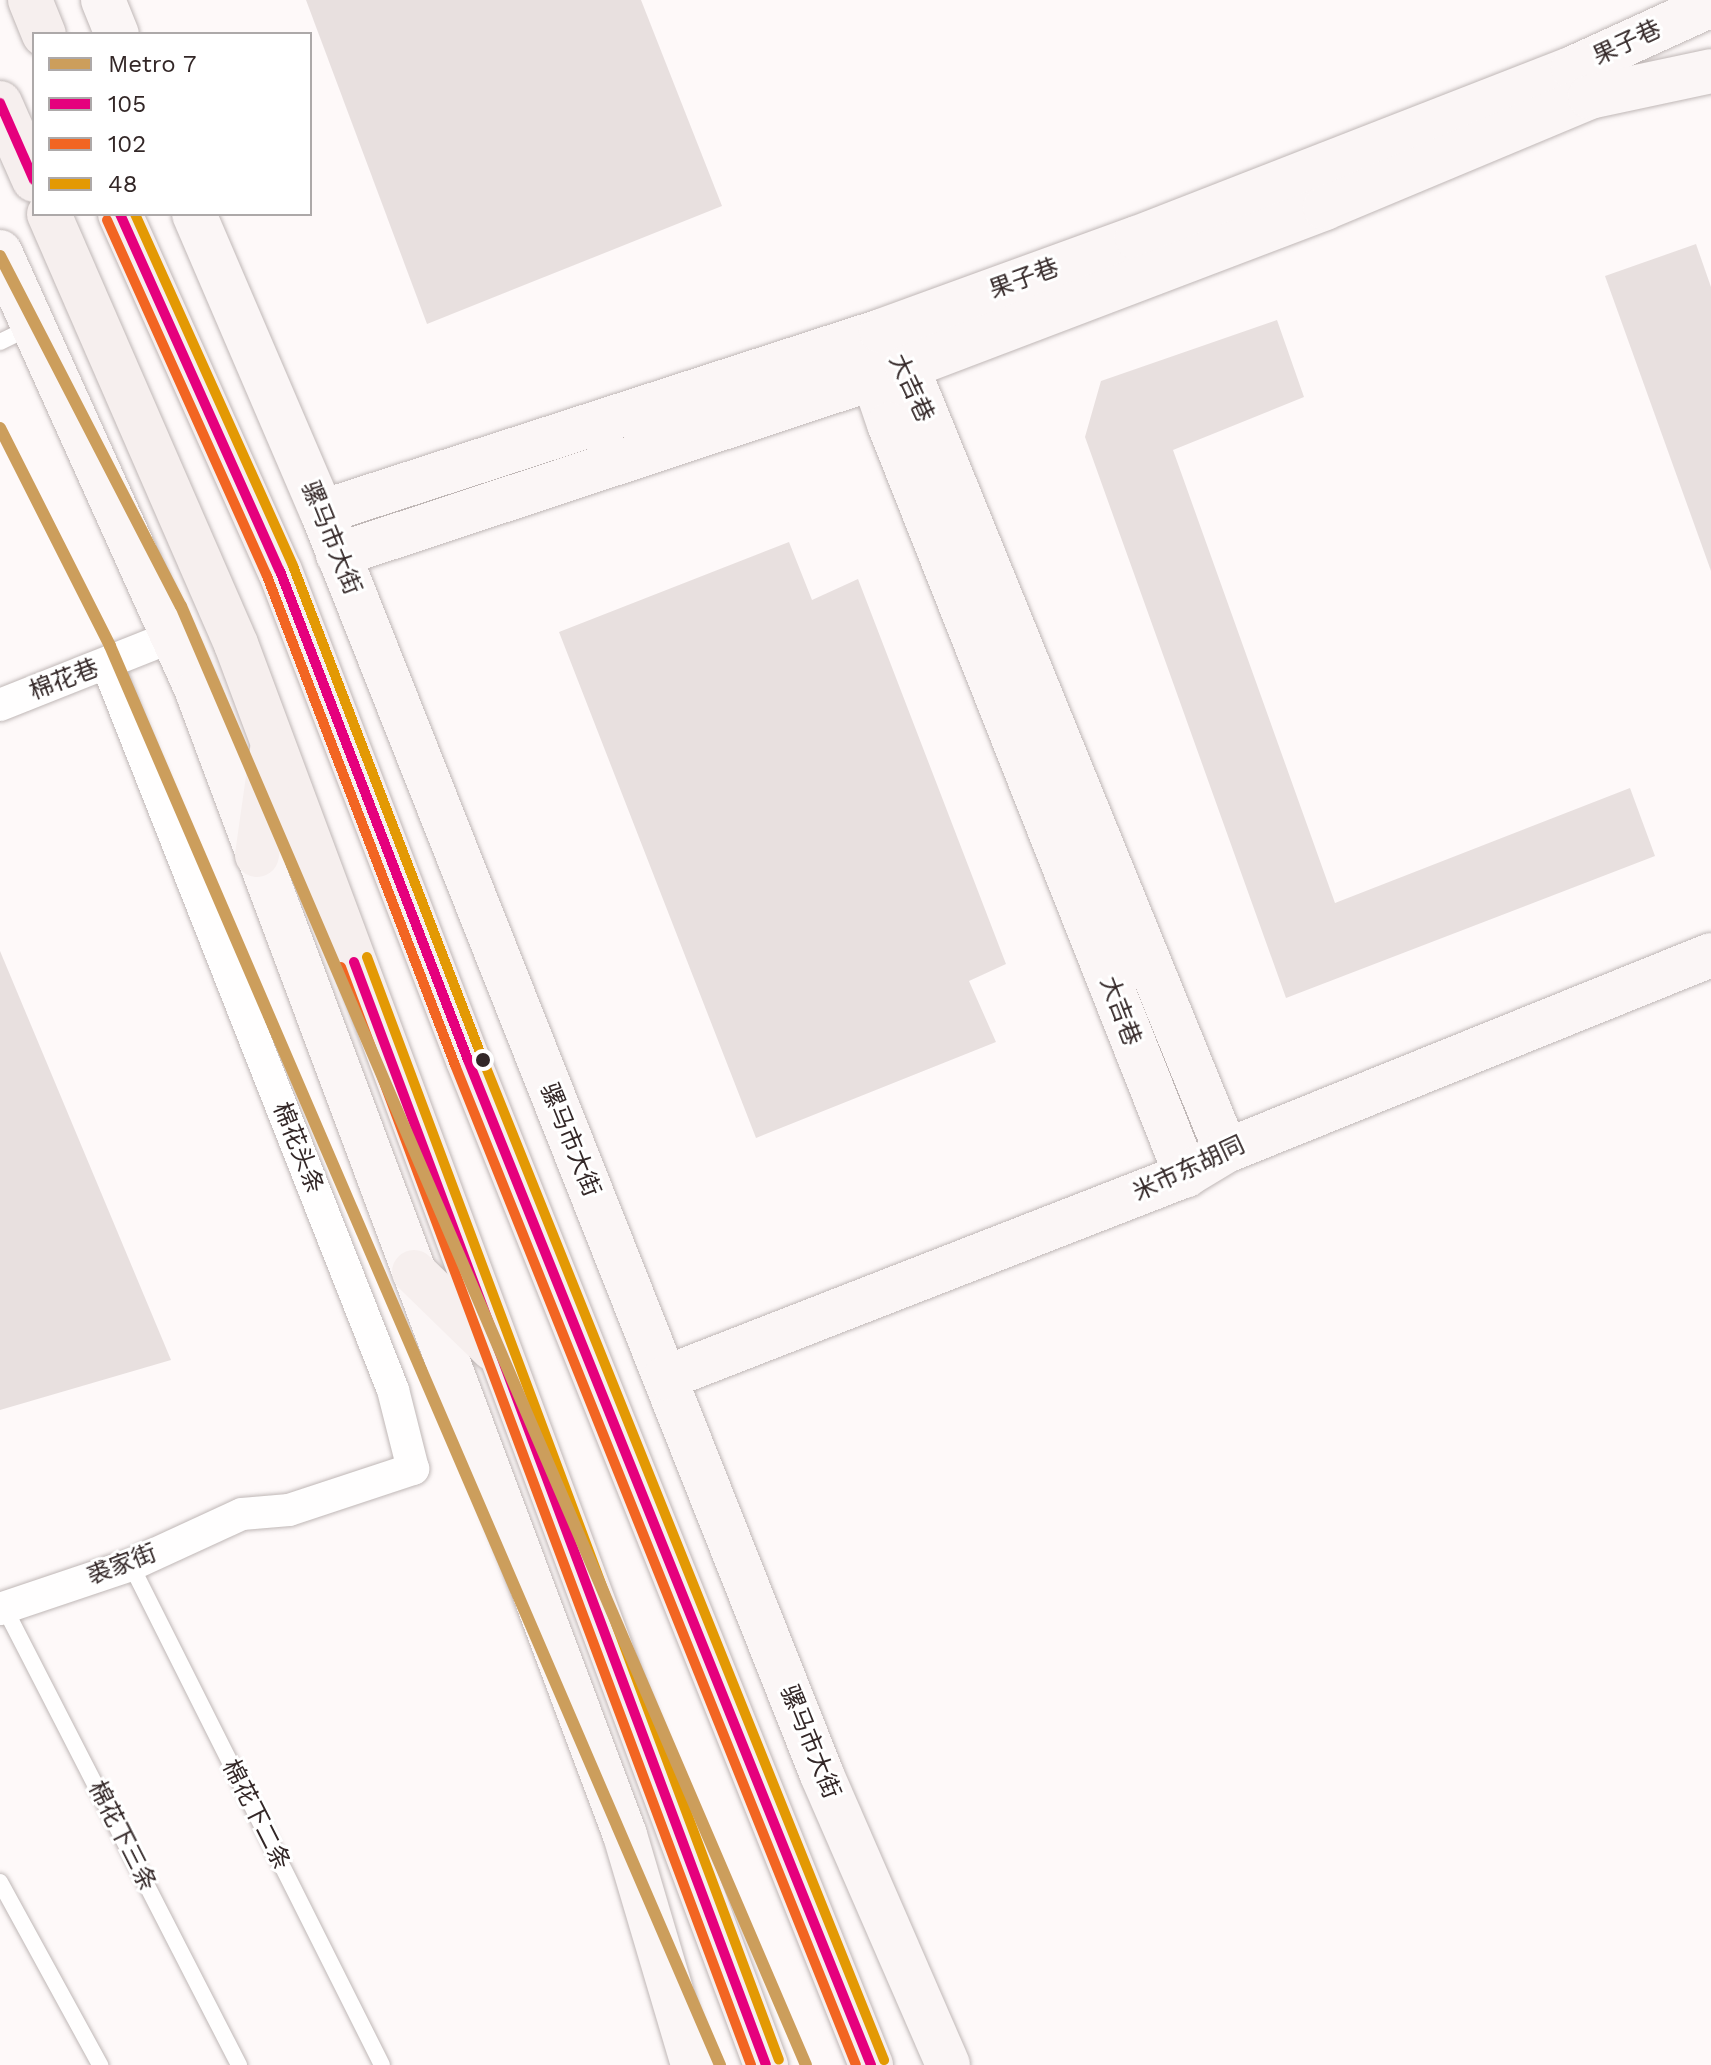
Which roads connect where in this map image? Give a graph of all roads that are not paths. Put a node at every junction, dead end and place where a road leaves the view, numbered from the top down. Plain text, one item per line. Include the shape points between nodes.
1 (30, 0) edge
2 (103, 0) edge
3 (1711, 5) edge
4 (43, 32) edge
5 (116, 32) edge
6 (1711, 71) edge
7 (0, 103) edge
8 (32, 175) edge
9 (50, 216) edge
10 (121, 216) edge
11 (195, 216) edge
12 (0, 252) edge
13 (881, 331) junction
14 (17, 334) edge
15 (890, 372) junction
16 (322, 512) junction
17 (338, 555) junction
18 (171, 637) junction
19 (107, 664) junction
20 (0, 705) edge
21 (273, 744) junction
22 (257, 855) junction
23 (1711, 955) edge
24 (1226, 1151) junction
25 (1186, 1175) junction
26 (414, 1272) junction
27 (503, 1359) junction
28 (665, 1378) junction
29 (242, 1514) joint
30 (131, 1565) junction
31 (2, 1608) edge
32 (0, 1882) edge
33 (100, 2065) edge
34 (239, 2065) edge
35 (382, 2065) edge
36 (693, 2065) edge
37 (766, 2065) edge
38 (871, 2065) edge
39 (948, 2065) edge

1 - 4 main road
2 - 5 street
3 - 13 street, 果子巷 via 1573,68 1137,238
6 - 15 street, 果子巷 via 1590,97 1325,208
7 - 8 main road
9 - 21 main road via 236,644
10 - 38 main road via 280,571 451,1018
11 - 16 street, 骡马市大街
12 - 14 street
13 - 15 street, 大吉巷
13 - 16 street, 果子巷
14 - 18 street
15 - 17 street, 果子巷
15 - 24 street, 大吉巷
15 - 25 street, 大吉巷
16 - 17 street, 骡马市大街
17 - 28 street, 骡马市大街
18 - 19 street, 棉花巷
18 - 22 street
19 - 20 street, 棉花巷
19 - 29 street, 棉花头条 via 393,1390 413,1469 289,1510
21 - 22 main road
21 - 27 main road
22 - 26 street
23 - 24 street, 米市东胡同
24 - 25 street, 米市东胡同
25 - 28 street, 米市东胡同
26 - 27 main road
26 - 36 street via 625,1835
27 - 37 main road
28 - 39 street, 骡马市大街 via 822,1775
29 - 30 street, 裘家街
30 - 31 street, 裘家街
30 - 35 lane, 棉花下二条
31 - 34 lane, 棉花下三条
32 - 33 lane

